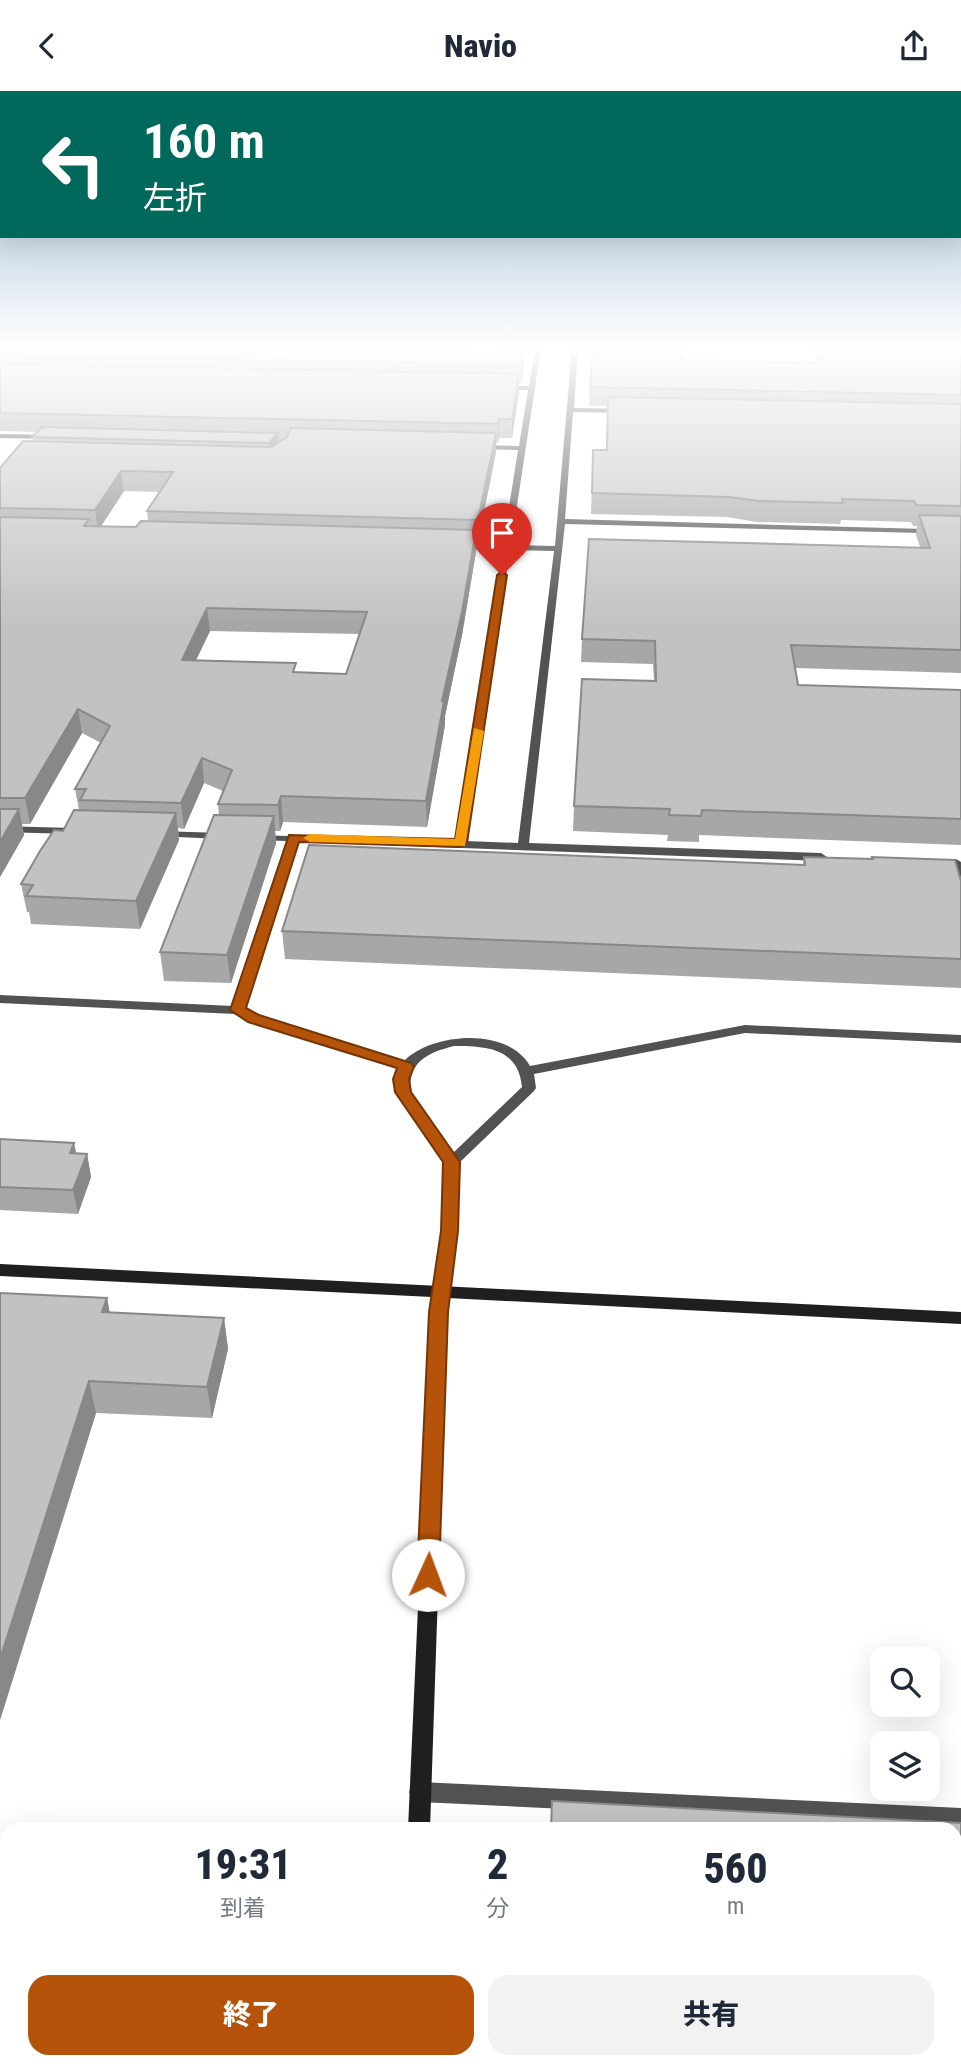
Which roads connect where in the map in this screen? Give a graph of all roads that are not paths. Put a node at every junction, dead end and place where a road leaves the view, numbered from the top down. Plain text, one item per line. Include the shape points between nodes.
1 (33, 440) edge
2 (524, 440) edge
3 (568, 440) edge
4 (28, 447) edge
5 (467, 447) edge
6 (522, 453) junction
7 (472, 456) edge
8 (562, 521) junction
9 (961, 531) edge
10 (452, 546) edge
11 (507, 548) junction
12 (559, 549) junction
13 (0, 829) edge
14 (84, 832) edge
15 (140, 833) edge
16 (293, 838) junction
17 (460, 843) junction
18 (523, 845) junction
19 (830, 858) edge
20 (942, 862) edge
21 (958, 863) edge
22 (961, 880) edge
23 (0, 999) edge
24 (238, 1010) junction
25 (961, 1039) edge
26 (406, 1066) junction
27 (527, 1071) junction
28 (452, 1162) junction
29 (0, 1270) edge
30 (440, 1293) junction
31 (961, 1318) edge
32 (420, 1792) junction
33 (961, 1818) edge
34 (419, 1822) edge

1 - 4 lane
2 - 6 lane
3 - 8 lane
5 - 6 lane
6 - 7 lane
6 - 11 lane
8 - 9 lane
8 - 12 lane
10 - 11 lane
11 - 12 lane
11 - 17 lane
12 - 18 lane
13 - 14 lane
15 - 16 lane
16 - 17 lane
16 - 24 lane
17 - 18 lane
18 - 19 lane
20 - 21 lane
21 - 22 lane
23 - 24 lane
24 - 26 lane
25 - 27 lane via 745,1029
26 - 27 lane via 434,1047 474,1042 511,1053
26 - 28 lane via 403,1092
27 - 28 lane via 529,1088
28 - 30 lane
29 - 30 street
30 - 31 street
30 - 32 street
32 - 33 lane
32 - 34 street

